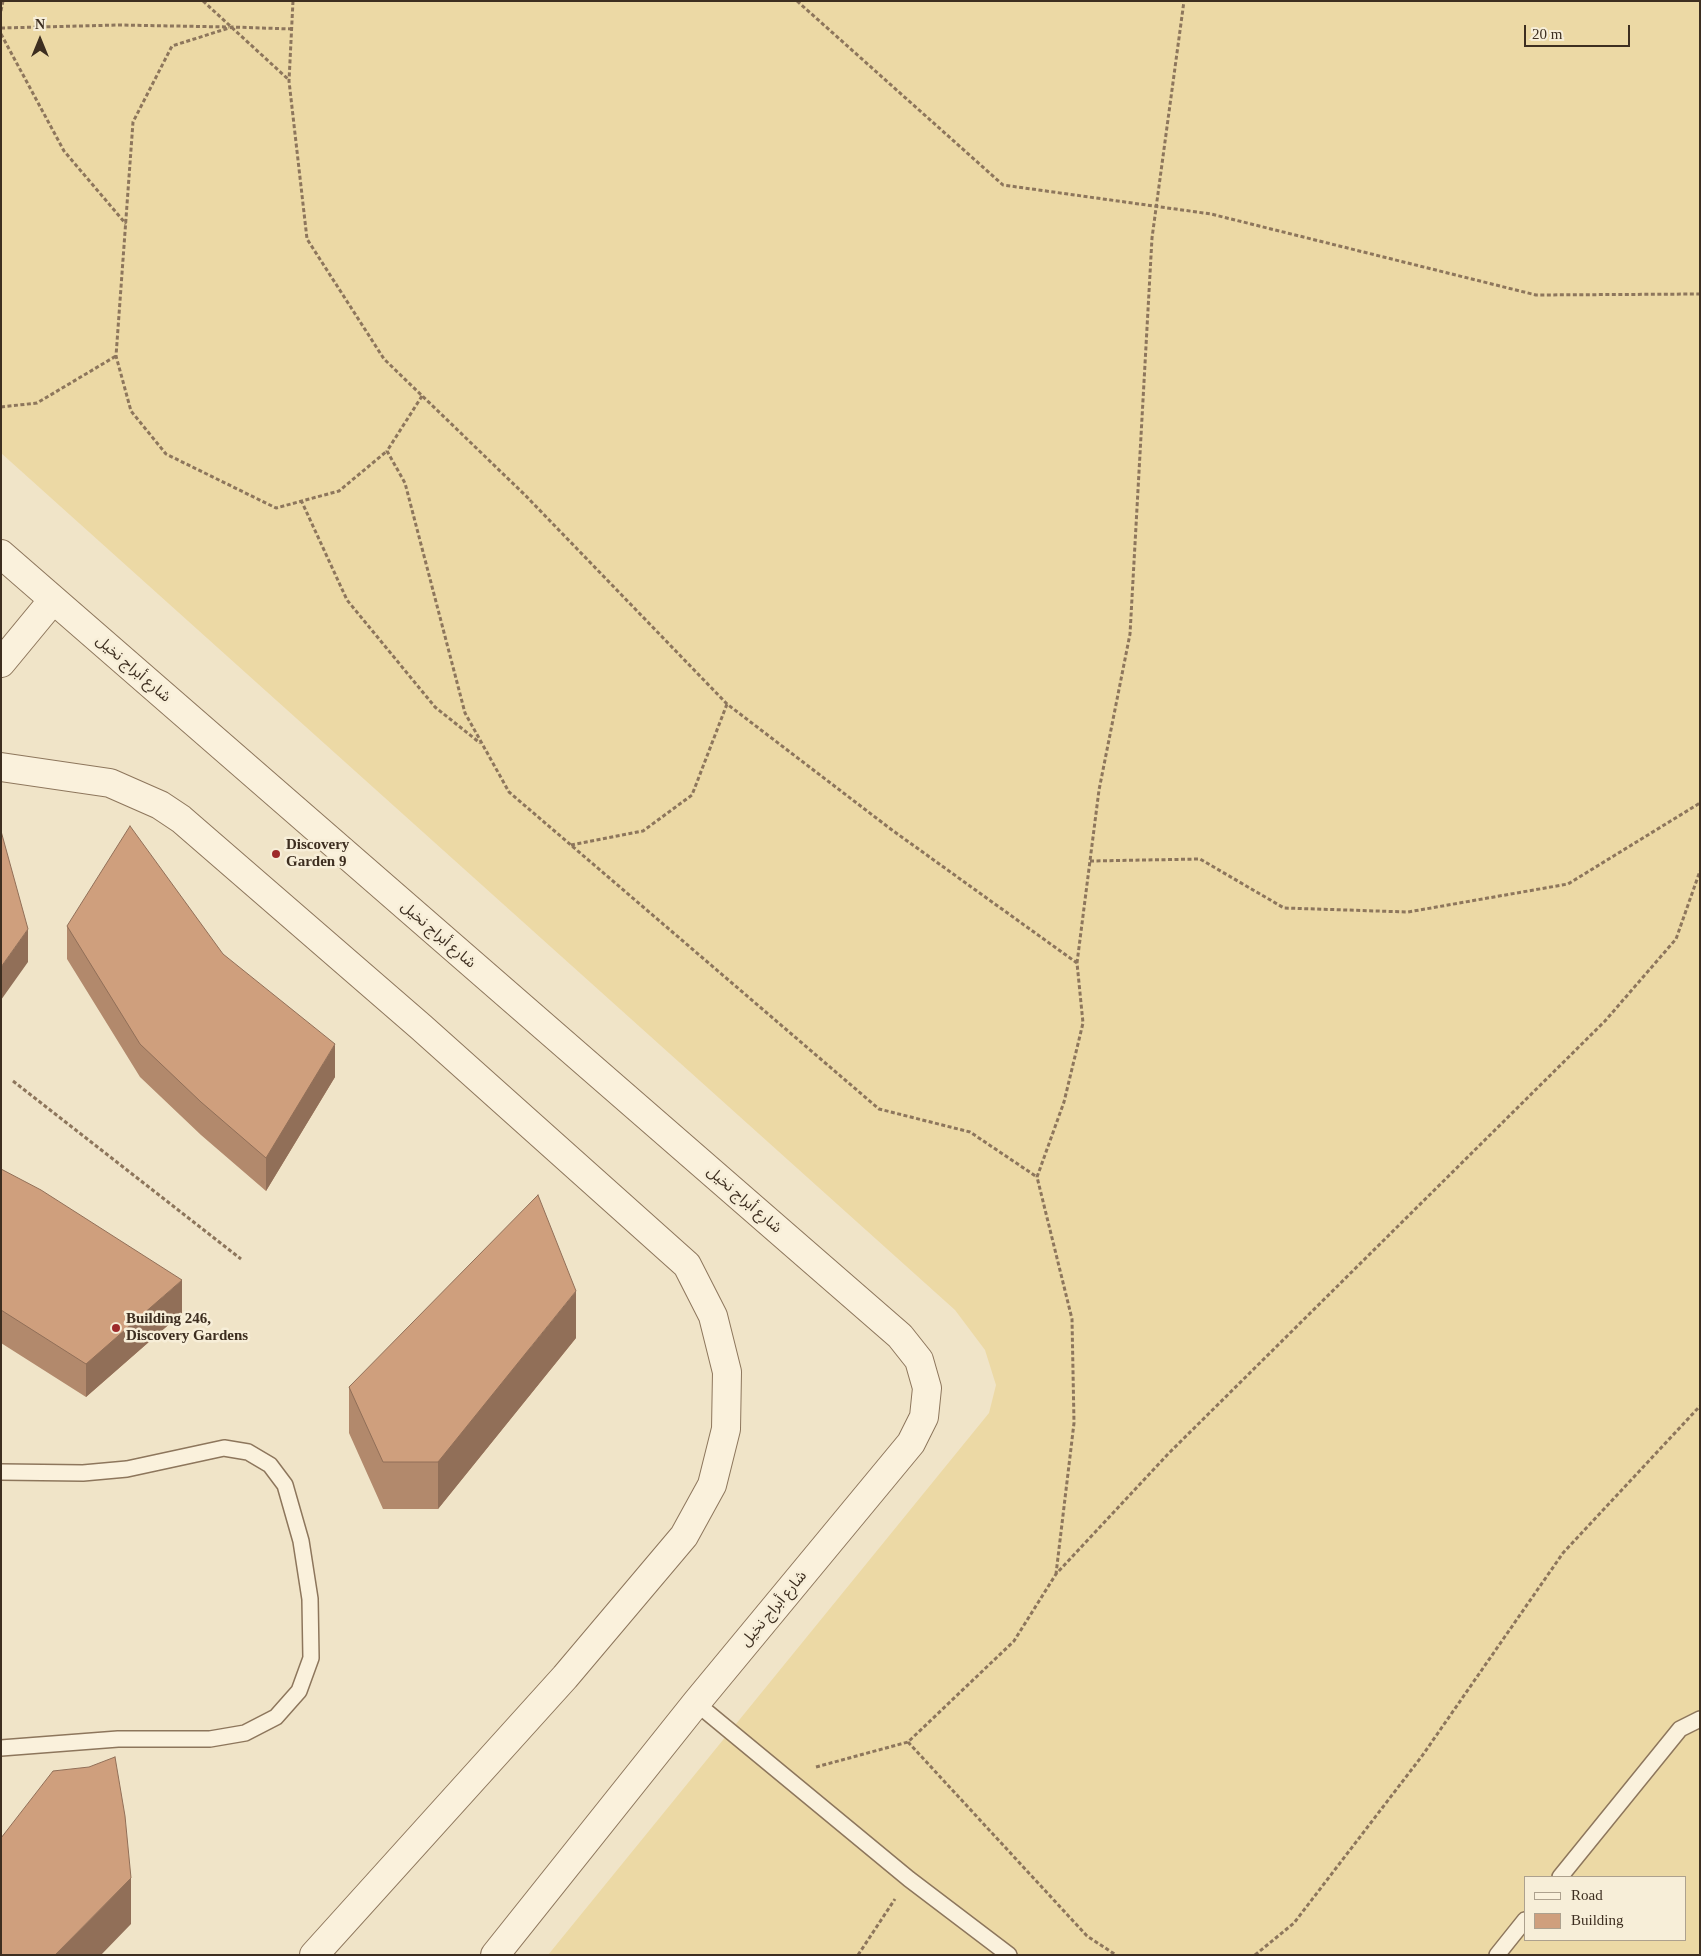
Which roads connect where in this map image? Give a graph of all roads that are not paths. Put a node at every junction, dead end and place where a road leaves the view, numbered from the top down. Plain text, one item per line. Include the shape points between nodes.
1 (1, 554) edge
2 (53, 600) junction
3 (1, 663) edge
4 (1, 767) edge
5 (1, 1472) edge
6 (696, 1703) junction
7 (1700, 1719) edge
8 (1, 1748) edge
9 (1561, 1876) edge
10 (1524, 1921) edge
11 (314, 1955) edge
12 (495, 1955) edge
13 (1009, 1955) edge
14 (1497, 1955) edge

1 - 2 street, شارع أبراج نخيل
2 - 3 street
2 - 6 street, شارع أبراج نخيل via 900,1336 919,1360 927,1388 924,1417 911,1443
4 - 11 street via 110,783 152,801 181,819 421,1027 687,1265 713,1316 727,1372 726,1429 712,1485 684,1536 559,1684
5 - 8 lane via 83,1473 127,1468 224,1448 248,1452 270,1465 285,1485 301,1541 310,1599 311,1658 299,1691 288,1704 276,1717 245,1733 210,1739 118,1739
6 - 12 street, شارع أبراج نخيل
6 - 13 lane via 909,1879
7 - 9 lane via 1680,1729
10 - 14 lane

